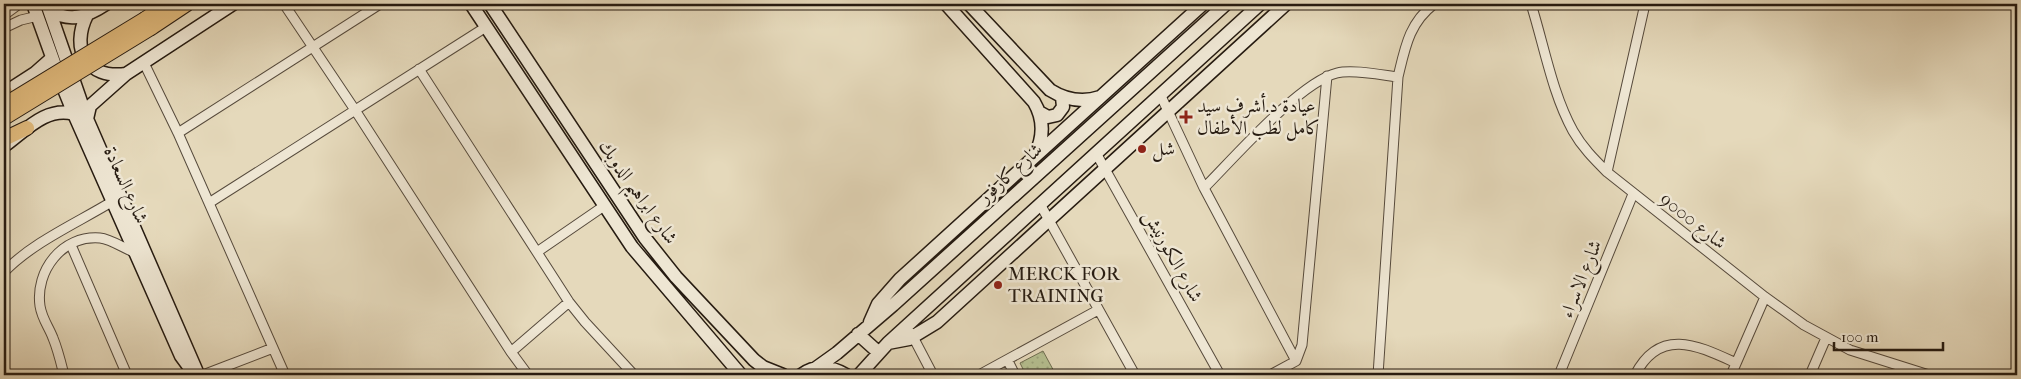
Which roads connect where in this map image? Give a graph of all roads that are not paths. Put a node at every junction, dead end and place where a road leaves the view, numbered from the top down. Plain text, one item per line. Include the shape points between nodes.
1 (19, 4) edge
2 (33, 4) edge
3 (106, 4) edge
4 (167, 4) edge
5 (187, 4) edge
6 (234, 4) edge
7 (284, 4) edge
8 (380, 4) edge
9 (471, 4) edge
10 (490, 4) edge
11 (946, 4) edge
12 (969, 4) edge
13 (1203, 4) edge
14 (1226, 4) edge
15 (1286, 4) edge
16 (1434, 4) edge
17 (1531, 4) edge
18 (1645, 4) edge
19 (1254, 6) edge
20 (48, 7) edge
21 (4, 15) edge
22 (87, 15) junction
23 (38, 16) junction
24 (148, 23) junction
25 (486, 27) junction
26 (4, 28) edge
27 (313, 46) junction
28 (1169, 53) junction
29 (1146, 54) junction
30 (52, 58) junction
31 (144, 63) junction
32 (419, 69) junction
33 (126, 74) junction
34 (1327, 76) junction
35 (1398, 77) junction
36 (25, 80) junction
37 (1160, 94) junction
38 (4, 96) edge
39 (1062, 97) junction
40 (1100, 98) junction
41 (356, 110) junction
42 (1039, 112) junction
43 (1167, 112) junction
44 (74, 114) junction
45 (48, 115) junction
46 (4, 118) edge
47 (86, 119) junction
48 (26, 128) junction
49 (178, 133) junction
50 (4, 139) edge
51 (4, 146) edge
52 (1096, 153) junction
53 (1035, 156) junction
54 (1105, 168) junction
55 (1607, 172) junction
56 (1204, 188) junction
57 (1633, 194) junction
58 (986, 200) junction
59 (113, 201) junction
60 (209, 203) junction
61 (1040, 204) junction
62 (604, 206) junction
63 (1049, 220) junction
64 (970, 235) junction
65 (43, 243) junction
66 (71, 245) junction
67 (537, 252) junction
68 (136, 253) junction
69 (53, 258) junction
70 (4, 272) edge
71 (1765, 297) junction
72 (569, 302) junction
73 (1098, 310) junction
74 (869, 325) junction
75 (907, 325) junction
76 (858, 334) junction
77 (913, 337) junction
78 (1826, 338) junction
79 (888, 343) junction
80 (273, 348) junction
81 (511, 352) junction
82 (878, 352) junction
83 (1008, 361) junction
84 (1296, 361) junction
85 (1736, 363) junction
86 (816, 368) junction
87 (762, 371) edge
88 (524, 374) edge
89 (64, 375) edge
90 (127, 375) edge
91 (196, 375) edge
92 (203, 375) edge
93 (285, 375) edge
94 (634, 375) edge
95 (741, 375) edge
96 (783, 375) edge
97 (801, 375) edge
98 (846, 375) edge
99 (859, 375) edge
100 (933, 375) edge
101 (979, 375) edge
102 (1015, 375) edge
103 (1135, 375) edge
104 (1220, 375) edge
105 (1270, 375) edge
106 (1378, 375) edge
107 (1559, 375) edge
108 (1635, 375) edge
109 (1731, 375) edge
110 (1810, 375) edge
111 (1929, 375) edge

1 - 21 street
2 - 23 street, شارع السعادة
3 - 22 street
4 - 24 main road
5 - 24 main road
6 - 31 street
7 - 27 street
8 - 27 street
9 - 25 street, شارع ابراهيم الدوبك
10 - 87 street, شارع ابراهيم الدوبك via 645,238
11 - 42 street via 1031,97
12 - 39 street via 1044,85
13 - 29 street
14 - 28 street, شارع كارفور
15 - 43 street
16 - 35 street via 1423,12 1406,39
17 - 55 street, شارع 9000 via 1562,109 1573,132
18 - 55 street
19 - 37 street
20 - 22 street via 68,18
20 - 47 street, شارع السعادة
22 - 33 street via 79,37 85,59 103,73 114,76
23 - 26 street
23 - 30 street, شارع السعادة
24 - 38 main road, bridge
24 - 46 main road, bridge
25 - 32 street
25 - 62 street, شارع ابراهيم الدوبك
27 - 41 street
27 - 49 street
28 - 29 street
28 - 64 street, شارع كارفور
29 - 40 street
30 - 36 street
30 - 44 street, شارع السعادة
31 - 33 street
31 - 49 street
32 - 41 street
32 - 67 street
33 - 47 street via 90,106
34 - 35 street via 1339,72
34 - 56 street via 1282,111
34 - 84 street via 1302,345
35 - 106 street
36 - 38 street
36 - 45 street via 40,83 47,90 51,105
37 - 43 street
37 - 52 street
39 - 40 street via 1077,100
39 - 42 street via 1063,107 1057,115 1048,117
40 - 53 street
41 - 60 street
41 - 81 street
42 - 53 street via 1042,130
43 - 54 street
43 - 56 street
44 - 45 street via 60,112
44 - 59 street, شارع السعادة
45 - 48 street
47 - 91 street, شارع السعادة via 194,362
48 - 50 main road
48 - 51 street
49 - 60 street
52 - 54 street, شارع الكورنيش
52 - 61 street
53 - 58 street
54 - 63 street
54 - 104 street, شارع الكورنيش
55 - 57 street, شارع 9000
56 - 84 street
57 - 71 street, شارع 9000
57 - 107 street, شارع الاسراء
58 - 64 street
58 - 74 street via 892,287 878,304
59 - 65 street
59 - 68 street, شارع السعادة
60 - 80 street
61 - 63 street
61 - 75 street
62 - 67 street
62 - 95 street, شارع ابراهيم الدوبك via 648,267
63 - 73 street
63 - 77 street via 937,322
64 - 74 street, شارع كارفور
65 - 69 street
65 - 70 street
66 - 68 street via 102,238
66 - 69 street
66 - 90 street
67 - 72 street
68 - 91 street, شارع السعادة via 182,356
69 - 89 street via 41,282 40,307
71 - 78 street, شارع 9000
71 - 85 street
72 - 81 street
72 - 94 street
73 - 83 street
73 - 103 street
74 - 76 street, شارع كارفور
75 - 77 street
75 - 79 street
76 - 82 street
76 - 86 street, شارع كارفور
77 - 79 street
77 - 100 street
78 - 110 street
78 - 111 street, شارع 9000 via 1850,350
79 - 82 street
80 - 92 street
80 - 93 street
81 - 88 street
82 - 99 street
83 - 101 street
83 - 102 street
84 - 105 street
85 - 108 street via 1699,346 1683,343 1651,355
85 - 109 street
86 - 97 street, شارع كارفور
86 - 98 street via 827,367
87 - 96 street, شارع ابراهيم الدوبك

